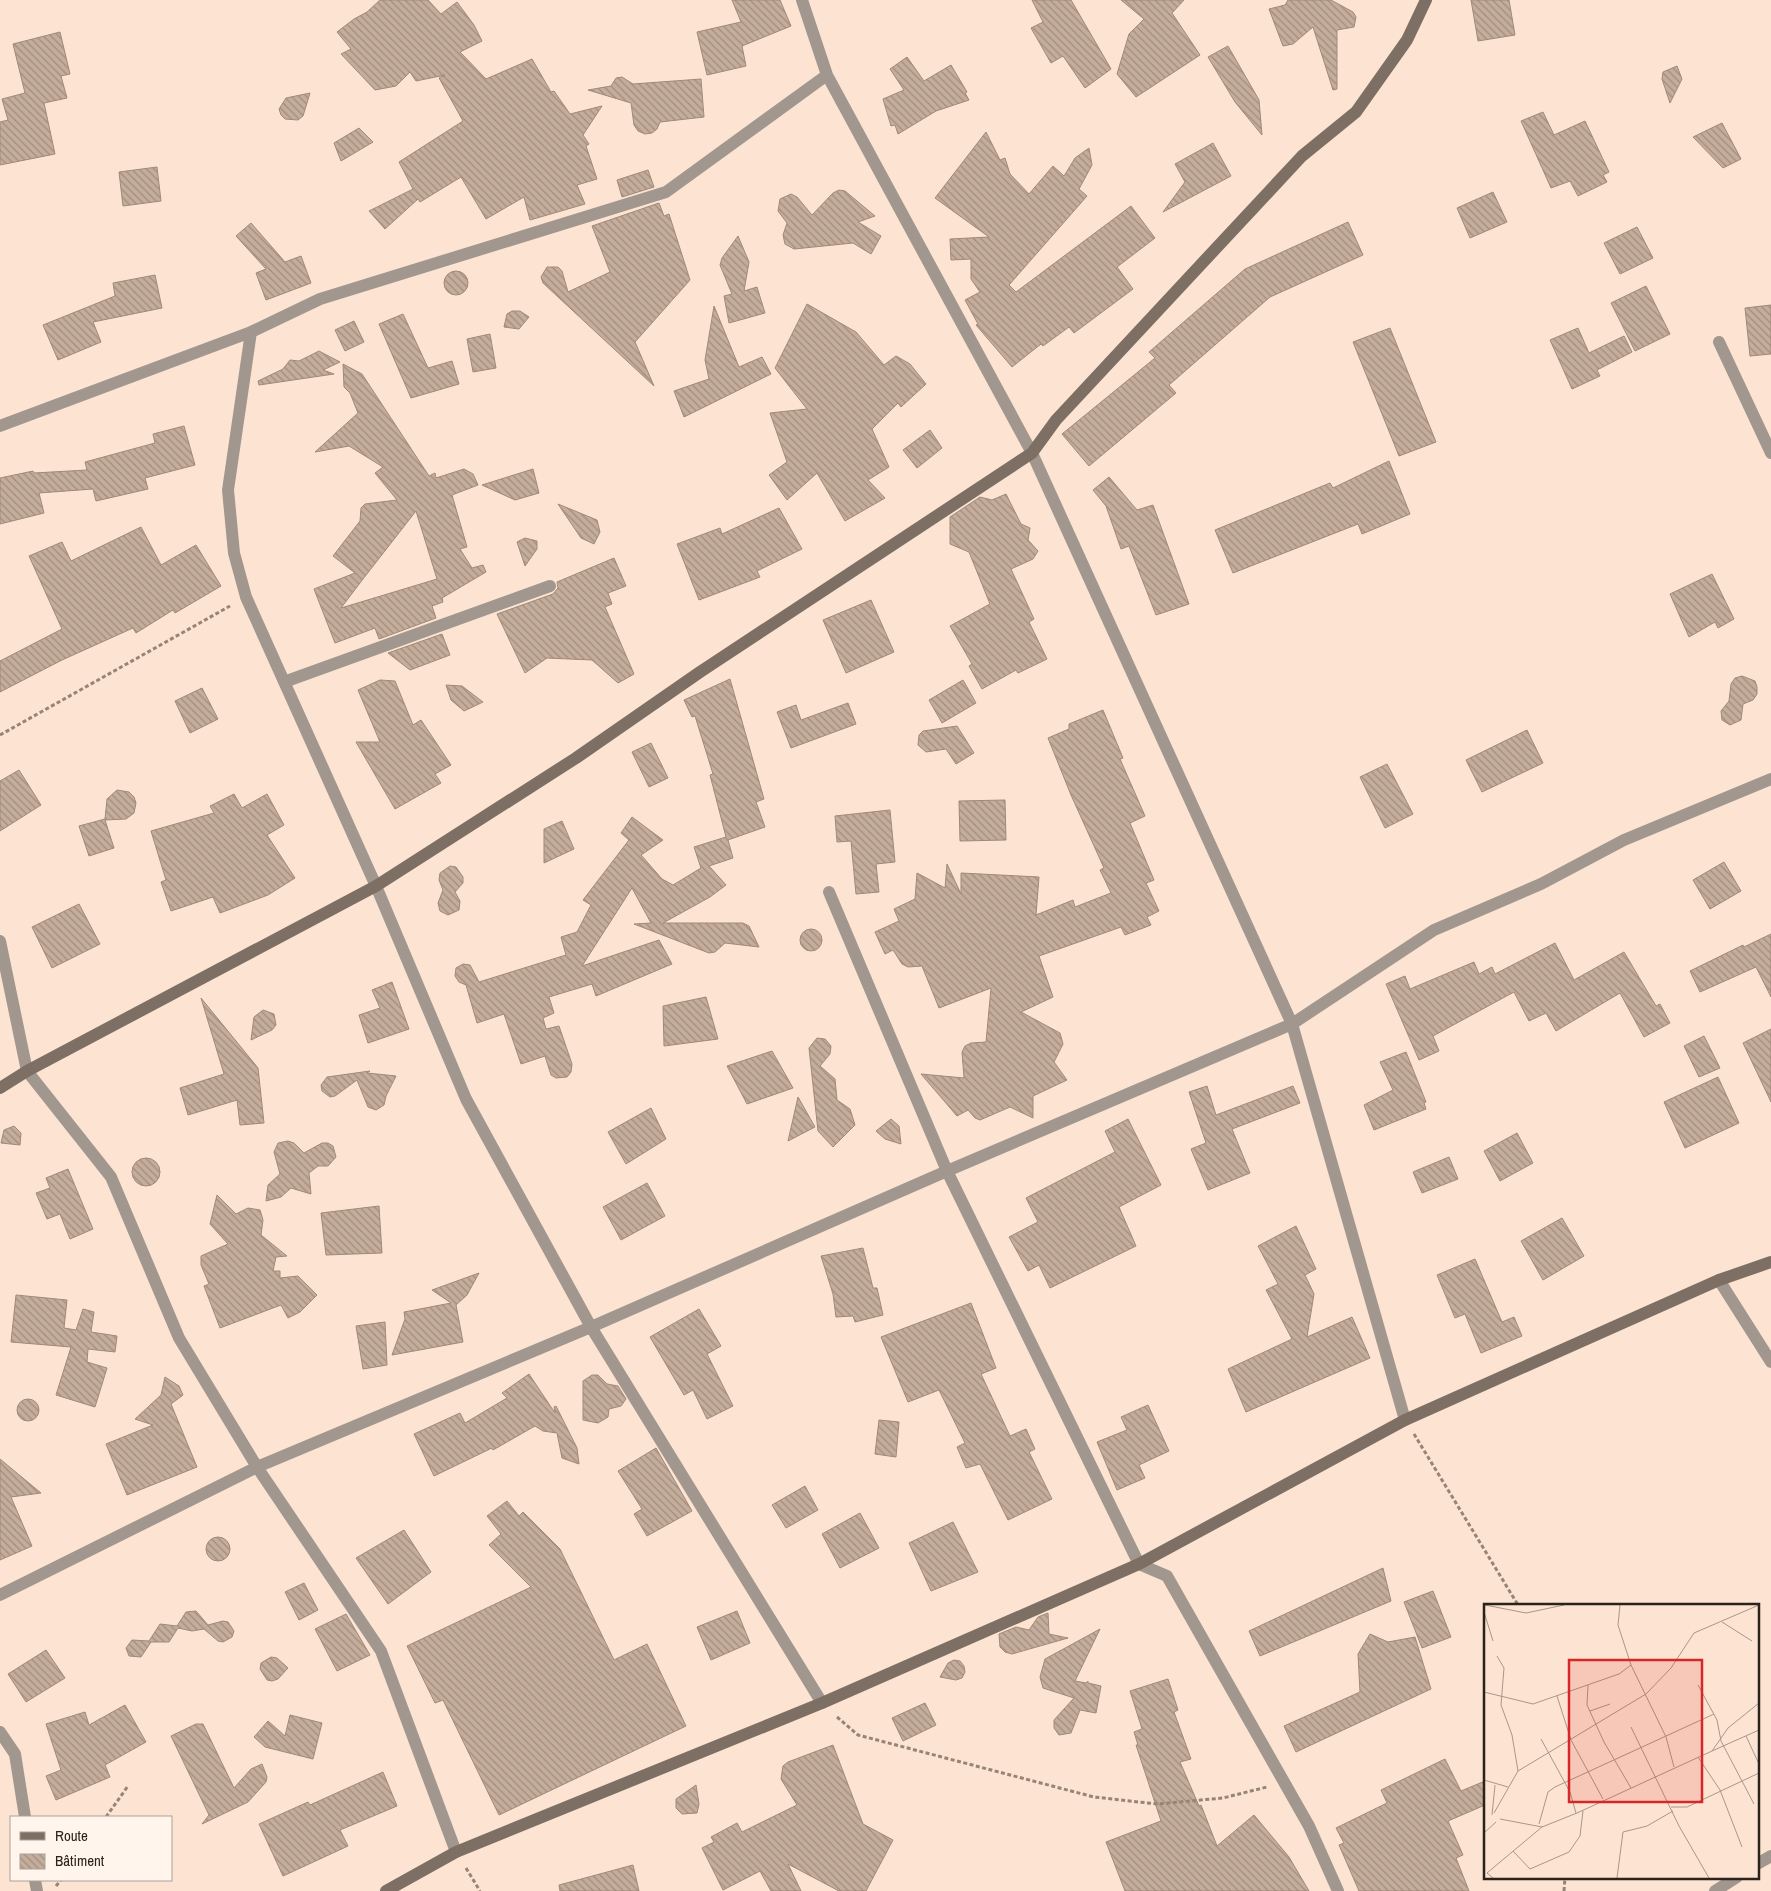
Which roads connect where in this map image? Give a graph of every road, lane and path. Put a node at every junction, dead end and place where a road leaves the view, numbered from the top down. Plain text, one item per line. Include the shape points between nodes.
1 (802, 0) edge
2 (1426, 0) edge
3 (827, 75) junction
4 (251, 332) junction
5 (1719, 342) dead end
6 (0, 426) edge
7 (1032, 453) junction
8 (1771, 453) edge
9 (550, 586) dead end
10 (246, 597) junction
11 (284, 682) junction
12 (0, 735) edge
13 (1771, 779) edge
14 (376, 886) junction
15 (829, 892) dead end
16 (0, 941) edge
17 (1292, 1024) junction
18 (27, 1071) junction
19 (0, 1088) edge
20 (947, 1171) junction
21 (1771, 1262) edge
22 (1719, 1280) junction
23 (591, 1327) junction
24 (1771, 1362) edge
25 (1405, 1420) junction
26 (257, 1467) junction
27 (1139, 1564) junction
28 (0, 1596) edge
29 (1517, 1604) edge
30 (822, 1703) junction
31 (0, 1732) edge
32 (1285, 1782) junction
33 (128, 1786) dead end
34 (25, 1816) edge
35 (107, 1816) edge
36 (456, 1852) junction
37 (1771, 1856) edge
38 (1758, 1863) edge
39 (1565, 1878) edge
40 (1735, 1878) edge
41 (386, 1891) edge
42 (480, 1891) edge
43 (1338, 1891) edge
44 (1564, 1891) edge
45 (1715, 1891) edge

1 - 3 street
2 - 7 main road via 1407,40 1356,112 1302,156 1056,420
3 - 4 street via 666,192 320,299
3 - 7 street
4 - 6 street
4 - 10 street via 228,490 234,553
5 - 8 street
7 - 14 main road via 700,672 576,758
7 - 17 street
9 - 11 street
10 - 11 street
10 - 12 path
11 - 14 street
13 - 17 street via 1624,840 1541,884 1434,930
14 - 18 main road
14 - 23 street via 466,1099
15 - 20 street
16 - 18 street
17 - 20 street
17 - 25 street
18 - 19 main road
18 - 26 street via 111,1177 180,1338
20 - 23 street
20 - 27 street
21 - 22 main road
22 - 24 street
22 - 25 main road
23 - 26 street
23 - 30 street
25 - 27 main road
25 - 29 path
26 - 28 street
26 - 36 street via 381,1651
27 - 30 main road
27 - 32 street via 1167,1576
30 - 32 path via 858,1734 1094,1797 1157,1804 1224,1798
30 - 36 main road
31 - 34 street via 15,1754
32 - 43 street
33 - 35 path
36 - 41 main road
36 - 42 path
37 - 38 street
39 - 44 path
40 - 45 street

